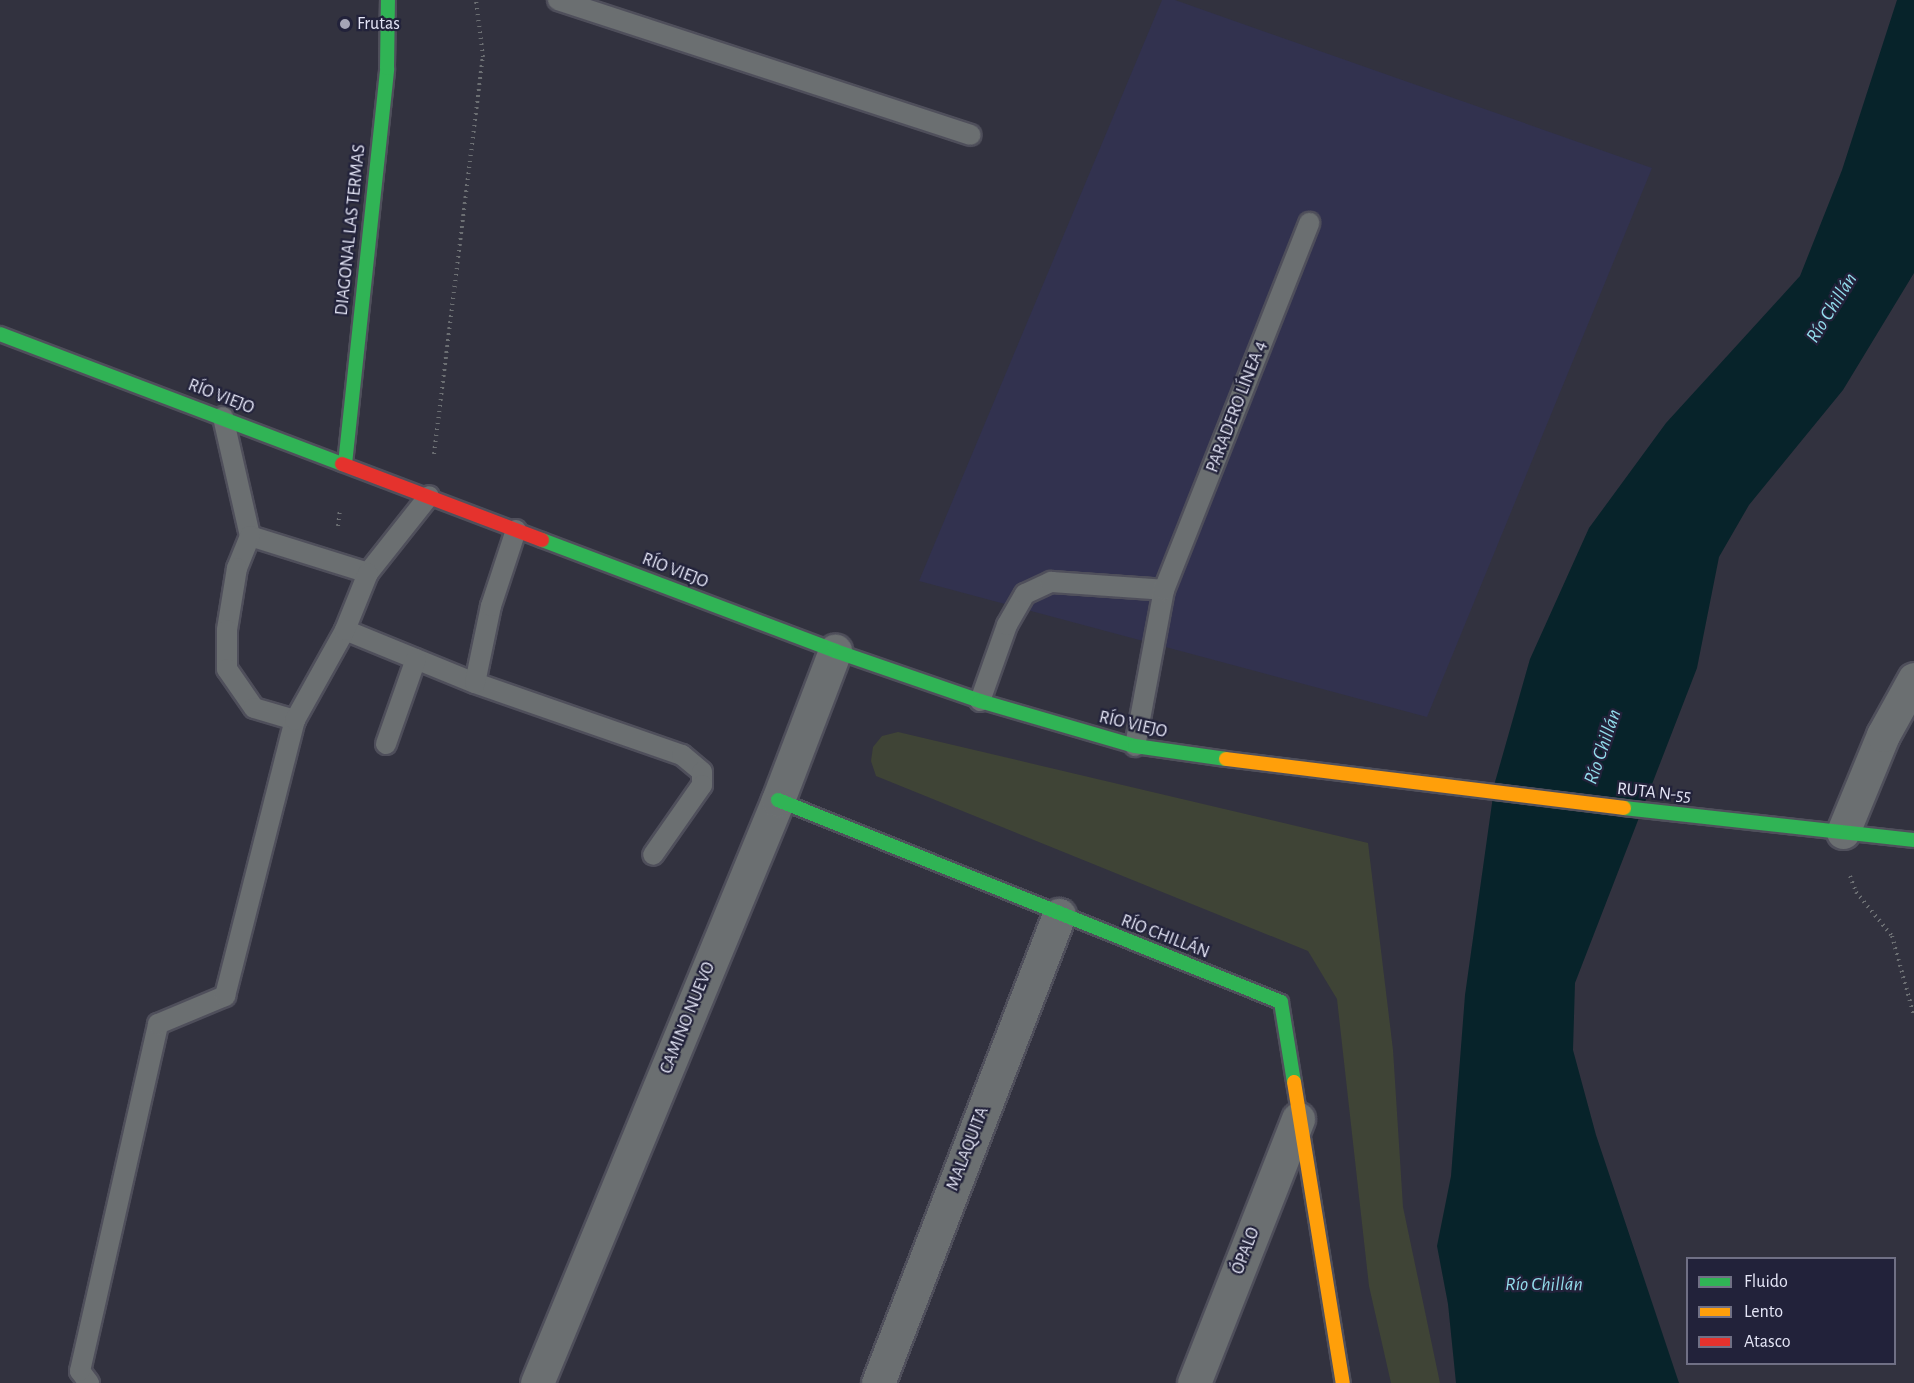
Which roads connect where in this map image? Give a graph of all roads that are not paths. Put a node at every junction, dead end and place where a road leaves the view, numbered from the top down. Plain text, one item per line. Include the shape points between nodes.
1 (388, 0) edge
2 (568, 1) edge
3 (970, 135) dead end
4 (1309, 223) dead end
5 (0, 334) edge
6 (223, 417) junction
7 (345, 464) junction
8 (429, 496) junction
9 (516, 530) junction
10 (250, 536) junction
11 (368, 573) junction
12 (1164, 590) junction
13 (345, 630) junction
14 (835, 651) junction
15 (416, 659) junction
16 (475, 683) junction
17 (1911, 691) edge
18 (980, 701) junction
19 (295, 720) junction
20 (386, 744) dead end
21 (1135, 746) junction
22 (1355, 778) joint
23 (778, 800) junction
24 (1843, 832) junction
25 (1914, 840) edge
26 (653, 855) dead end
27 (1059, 915) junction
28 (1298, 1119) junction
29 (89, 1383) edge
30 (537, 1383) edge
31 (878, 1383) edge
32 (1194, 1383) edge
33 (1343, 1383) edge

1 - 7 main road, DIAGONAL LAS TERMAS via 387,68
2 - 3 lane
4 - 12 lane, PARADERO LÍNEA 4
5 - 6 main road, RÍO VIEJO
6 - 7 main road, RÍO VIEJO
6 - 10 lane via 238,498
7 - 8 main road, RÍO VIEJO
8 - 9 main road, RÍO VIEJO
8 - 11 lane
9 - 14 main road, RÍO VIEJO
9 - 16 lane via 491,606
10 - 11 lane
10 - 19 lane via 237,568 227,630 227,669 254,708
11 - 13 lane
12 - 18 lane via 1051,582 1025,594 1007,625
12 - 21 lane, PARADERO LÍNEA 4
13 - 15 lane
13 - 19 lane
14 - 18 main road, RÍO VIEJO
14 - 23 street, CAMINO NUEVO
15 - 16 lane
15 - 20 lane
16 - 26 lane via 682,755 702,772 702,785
17 - 24 street via 1883,735
18 - 21 main road, RÍO VIEJO
19 - 29 lane via 225,996 158,1024 80,1371
21 - 22 main road, RÍO VIEJO
22 - 24 main road, RUTA N-55
23 - 27 main road, RÍO CHILLÁN
23 - 30 street, CAMINO NUEVO
24 - 25 main road, RUTA N-55
27 - 28 main road, RÍO CHILLÁN via 1281,1002
27 - 31 street, MALAQUITA
28 - 32 street, ÓPALO
28 - 33 main road, RÍO CHILLÁN

